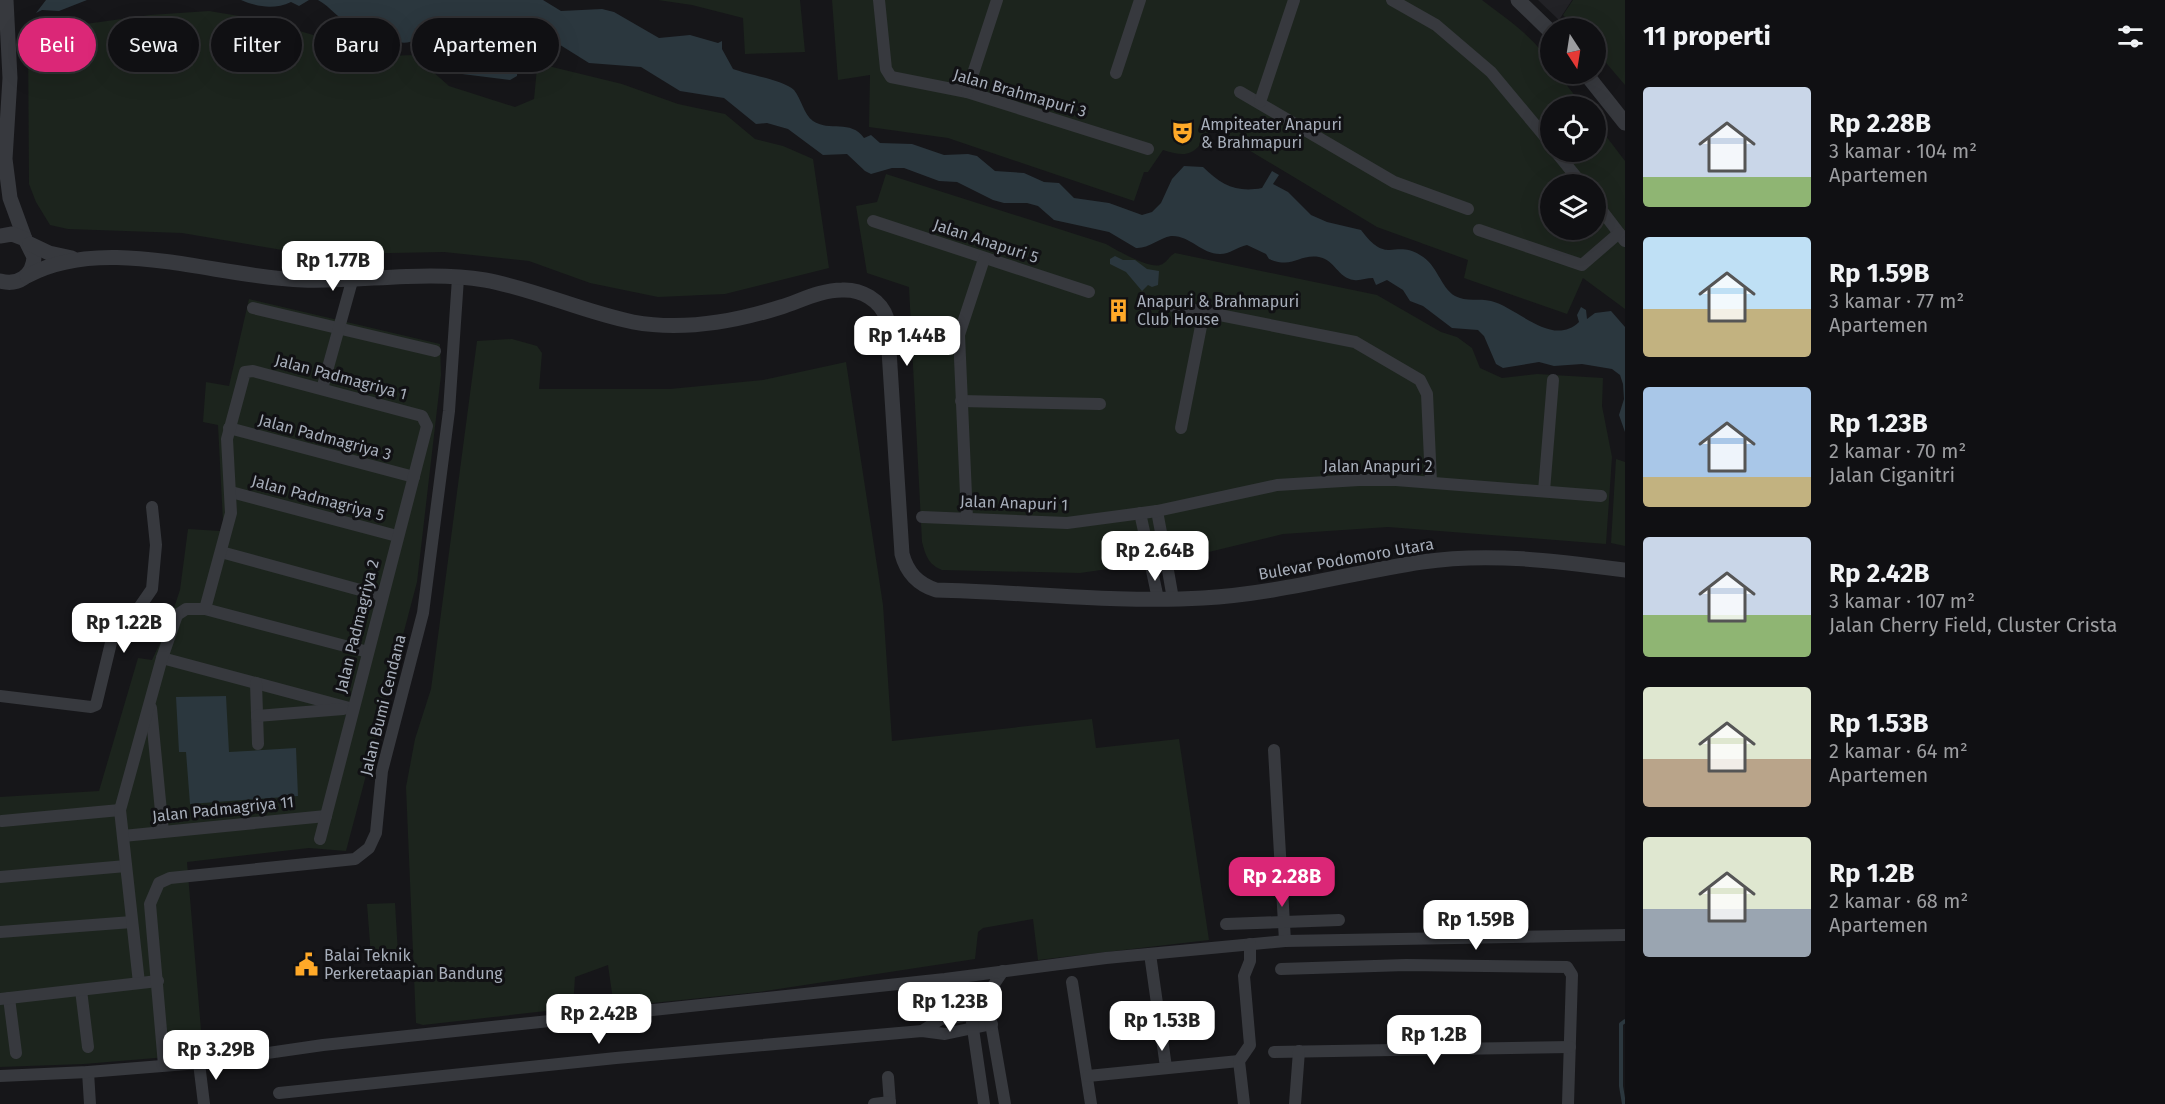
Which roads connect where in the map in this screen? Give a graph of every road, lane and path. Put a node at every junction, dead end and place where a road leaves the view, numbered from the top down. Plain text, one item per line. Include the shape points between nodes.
1 (6, 0) edge
2 (879, 0) edge
3 (997, 0) edge
4 (1140, 0) edge
5 (1294, 0) edge
6 (1392, 0) edge
7 (1518, 0) edge
8 (1540, 21) edge
9 (1116, 73) dead end
10 (1594, 84) edge
11 (967, 92) junction
12 (1240, 92) dead end
13 (1260, 102) junction
14 (1625, 123) edge
15 (1540, 131) edge
16 (1148, 149) dead end
17 (1564, 162) edge
18 (1574, 174) edge
19 (1468, 209) dead end
20 (1606, 216) edge
21 (873, 221) dead end
22 (1479, 230) dead end
23 (0, 236) edge
24 (1622, 237) edge
25 (28, 242) junction
26 (78, 259) junction
27 (984, 259) junction
28 (27, 276) junction
29 (458, 278) junction
30 (0, 281) edge
31 (352, 281) junction
32 (1089, 292) dead end
33 (1164, 304) dead end
34 (253, 308) dead end
35 (1204, 311) junction
36 (339, 328) junction
37 (435, 351) dead end
38 (1553, 380) dead end
39 (322, 389) junction
40 (961, 401) junction
41 (1100, 404) dead end
42 (426, 420) joint
43 (229, 428) junction
44 (1181, 428) dead end
45 (414, 477) junction
46 (1431, 482) junction
47 (1544, 491) junction
48 (231, 492) junction
49 (1601, 496) dead end
50 (152, 507) dead end
51 (1157, 511) junction
52 (1140, 513) junction
53 (922, 517) dead end
54 (967, 518) junction
55 (397, 536) junction
56 (1163, 543) dead end
57 (1147, 545) dead end
58 (221, 552) junction
59 (1166, 559) dead end
60 (1150, 561) dead end
61 (1625, 570) edge
62 (382, 596) junction
63 (1166, 599) junction
64 (205, 609) junction
65 (368, 652) junction
66 (162, 658) junction
67 (256, 683) junction
68 (0, 696) edge
69 (150, 699) junction
70 (353, 709) junction
71 (257, 716) junction
72 (258, 744) dead end
73 (1274, 750) dead end
74 (120, 810) junction
75 (326, 816) junction
76 (2, 821) dead end
77 (163, 832) junction
78 (123, 836) junction
79 (321, 839) dead end
80 (126, 866) junction
81 (0, 878) edge
82 (1339, 920) dead end
83 (132, 922) junction
84 (1283, 922) junction
85 (1226, 924) dead end
86 (0, 932) edge
87 (1625, 935) edge
88 (1285, 941) junction
89 (1250, 944) junction
90 (1150, 954) junction
91 (1281, 969) dead end
92 (1003, 971) junction
93 (158, 981) junction
94 (1072, 982) dead end
95 (139, 983) junction
96 (81, 990) junction
97 (4, 998) edge
98 (987, 1014) junction
99 (971, 1015) junction
100 (973, 1028) junction
101 (922, 1031) junction
102 (88, 1047) dead end
103 (1570, 1047) junction
104 (1299, 1051) junction
105 (1274, 1052) dead end
106 (16, 1053) dead end
107 (1239, 1061) junction
108 (199, 1063) junction
109 (164, 1065) junction
110 (1166, 1067) junction
111 (88, 1072) junction
112 (0, 1076) edge
113 (1088, 1076) junction
114 (888, 1077) dead end
115 (279, 1093) dead end
116 (890, 1103) edge
117 (90, 1104) edge
118 (204, 1104) edge
119 (874, 1104) edge
120 (984, 1104) edge
121 (1005, 1104) edge
122 (1091, 1104) edge
123 (1244, 1104) edge
124 (1295, 1104) edge
125 (1568, 1104) edge

1 - 25 street via 10,78 5,169 10,198
2 - 11 street, Jalan Brahmapuri 3 via 886,69 891,77
3 - 11 street
4 - 9 street
5 - 13 street
6 - 15 street via 1436,25 1491,72
7 - 8 street
10 - 14 street
11 - 16 street, Jalan Brahmapuri 3
12 - 13 street
13 - 19 street via 1394,182
17 - 18 street
20 - 24 street
21 - 27 street, Jalan Anapuri 5
22 - 24 street via 1582,265
23 - 25 street, Bulevar Podomoro Utara via 12,234
25 - 26 street, Bulevar Podomoro Utara via 49,253
25 - 28 street via 34,257
26 - 28 street, Bulevar Podomoro Utara via 42,267
26 - 31 street, Bulevar Podomoro Utara via 145,260 261,277
27 - 32 street, Jalan Anapuri 5
27 - 40 street via 959,335
28 - 30 street, Bulevar Podomoro Utara via 14,282
29 - 31 street, Bulevar Podomoro Utara
29 - 63 street, Bulevar Podomoro Utara via 500,284 635,322 679,325 751,316 828,291 867,295 885,310 887,319 902,554 914,578 936,590
29 - 93 street, Jalan Bumi Cendana via 449,411 423,613 382,771 376,833 369,848 355,859 170,878 159,883 150,904
31 - 36 street
33 - 35 street
34 - 36 street
35 - 44 street
35 - 46 street via 1355,342 1420,380 1427,394
36 - 37 street
36 - 39 street
38 - 47 street
39 - 42 street, Jalan Padmagriya 1
39 - 43 street, Jalan Padmagriya 1 via 245,372
40 - 41 street
40 - 54 street
42 - 45 street, Jalan Padmagriya 2
43 - 45 street, Jalan Padmagriya 3
43 - 48 street
45 - 55 street, Jalan Padmagriya 2
46 - 47 street, Jalan Anapuri 2
46 - 51 street, Jalan Anapuri 2 via 1359,480 1277,485
47 - 49 street, Jalan Anapuri 2
48 - 55 street, Jalan Padmagriya 5
48 - 58 street via 231,513
50 - 68 street via 156,545 152,589 132,618 116,622 96,705
51 - 52 street, Jalan Anapuri 2
51 - 56 street
52 - 54 street, Jalan Anapuri 1 via 1067,523
52 - 57 street
53 - 54 street, Jalan Anapuri 1
55 - 62 street, Jalan Padmagriya 2
58 - 62 street
58 - 64 street
59 - 63 street
60 - 63 street
61 - 63 street, Bulevar Podomoro Utara via 1545,559 1483,557 1423,562 1264,592
62 - 65 street, Jalan Padmagriya 2
64 - 65 street
64 - 66 street via 186,609 177,615
65 - 70 street, Jalan Padmagriya 2
66 - 67 street
66 - 69 street
67 - 70 street
67 - 71 street
69 - 74 street
69 - 77 street
70 - 71 street
70 - 75 street, Jalan Padmagriya 2
71 - 72 street
73 - 84 street
74 - 76 street
74 - 78 street
75 - 77 street, Jalan Padmagriya 11
75 - 79 street, Jalan Padmagriya 2
77 - 78 street, Jalan Padmagriya 11
78 - 80 street
80 - 81 street
80 - 83 street
82 - 84 street
83 - 86 street
83 - 95 street
84 - 85 street
84 - 88 street
87 - 88 street
88 - 89 street
89 - 90 street
89 - 107 street via 1250,961 1244,976 1250,1045
90 - 92 street
90 - 110 street
91 - 103 street via 1406,965 1567,967 1572,975
92 - 98 street
92 - 108 street via 323,1045
93 - 95 street
93 - 109 street, Jalan Bumi Cendana
94 - 113 street
95 - 96 street
96 - 97 street
96 - 102 street
97 - 106 street
98 - 99 street via 973,1008
98 - 100 street
98 - 121 street
99 - 100 street
99 - 101 street via 941,1019
100 - 101 street via 945,1034
100 - 120 street
101 - 115 street
103 - 104 street
103 - 125 street
104 - 105 street
104 - 124 street
107 - 110 street
107 - 123 street
108 - 109 street
108 - 118 street
109 - 111 street
110 - 113 street
111 - 112 street
111 - 117 street
113 - 122 street
114 - 116 street
116 - 119 street

